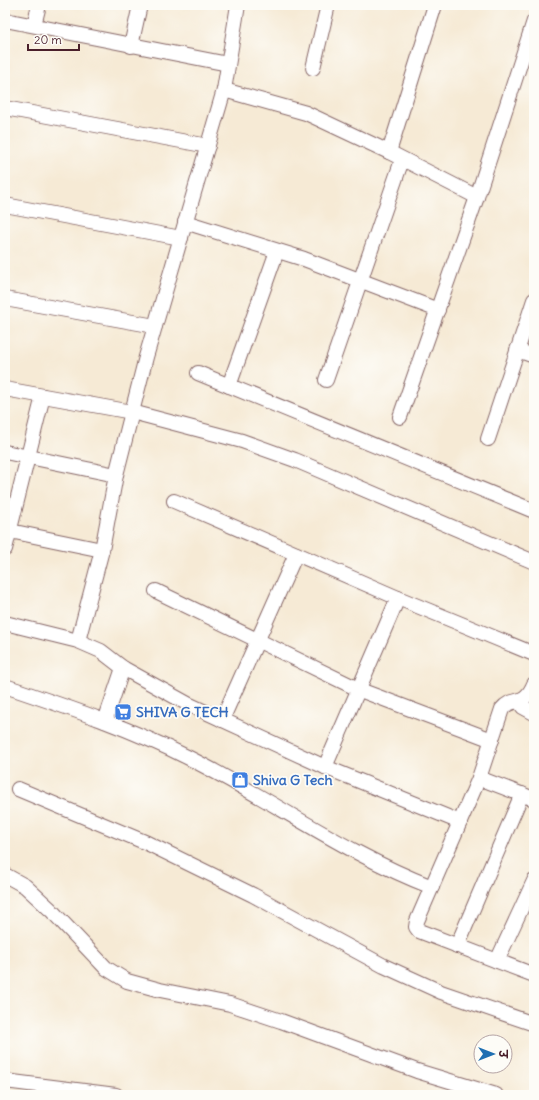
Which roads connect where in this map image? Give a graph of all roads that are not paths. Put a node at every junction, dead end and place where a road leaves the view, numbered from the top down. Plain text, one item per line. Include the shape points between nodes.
1 (38, 5) edge
2 (140, 5) edge
3 (238, 5) edge
4 (328, 5) edge
5 (435, 5) edge
6 (5, 20) edge
7 (534, 21) edge
8 (34, 25) junction
9 (131, 46) junction
10 (228, 64) junction
11 (313, 68) dead end
12 (224, 90) junction
13 (5, 108) edge
14 (208, 146) junction
15 (389, 152) junction
16 (402, 160) junction
17 (477, 197) junction
18 (5, 205) edge
19 (185, 222) junction
20 (181, 238) junction
21 (277, 251) junction
22 (360, 280) junction
23 (5, 299) edge
24 (534, 300) edge
25 (438, 310) junction
26 (155, 326) junction
27 (517, 350) junction
28 (534, 356) edge
29 (198, 373) dead end
30 (326, 380) dead end
31 (229, 386) junction
32 (5, 389) edge
33 (43, 396) junction
34 (132, 412) junction
35 (400, 417) dead end
36 (488, 439) dead end
37 (5, 452) edge
38 (28, 457) junction
39 (116, 475) junction
40 (174, 501) dead end
41 (534, 511) edge
42 (7, 530) edge
43 (5, 549) edge
44 (102, 550) junction
45 (296, 554) junction
46 (534, 562) edge
47 (156, 591) dead end
48 (398, 598) junction
49 (5, 623) edge
50 (258, 640) junction
51 (78, 641) junction
52 (534, 654) edge
53 (123, 668) junction
54 (534, 684) edge
55 (5, 686) edge
56 (360, 690) junction
57 (519, 701) junction
58 (534, 713) edge
59 (222, 720) junction
60 (105, 721) junction
61 (492, 740) junction
62 (325, 767) junction
63 (479, 778) junction
64 (18, 789) dead end
65 (528, 797) edge
66 (460, 822) junction
67 (5, 876) edge
68 (534, 880) edge
69 (432, 887) junction
70 (457, 946) junction
71 (497, 962) junction
72 (534, 975) edge
73 (534, 1024) edge
74 (5, 1081) edge
75 (116, 1095) edge
76 (496, 1095) edge

1 - 8 street
2 - 9 street
3 - 10 street
4 - 11 street
5 - 15 street
6 - 8 street
7 - 17 street
8 - 9 street
9 - 10 street
10 - 12 street
12 - 14 street
12 - 15 street via 306,113
13 - 14 street
14 - 19 street
15 - 16 street
16 - 17 street
16 - 22 street
17 - 25 street
18 - 20 street
19 - 20 street
19 - 21 street
20 - 26 street
21 - 22 street
21 - 31 street
22 - 25 street
22 - 30 street
23 - 26 street
24 - 27 street
25 - 35 street
26 - 34 street
27 - 28 street
27 - 36 street
29 - 31 street
31 - 41 street
32 - 33 street
33 - 34 street
33 - 38 street
34 - 39 street
34 - 46 street via 242,441 295,460
37 - 38 street
38 - 39 street
38 - 42 street
39 - 44 street
40 - 45 street
42 - 43 street
42 - 44 street
44 - 51 street
45 - 48 street
45 - 50 street
47 - 50 street
48 - 52 street
48 - 56 street
49 - 51 street
50 - 56 street
50 - 59 street
51 - 53 street via 101,651
53 - 59 street via 150,685
53 - 60 street
54 - 57 street via 527,696
55 - 60 street
56 - 61 street
56 - 62 street
57 - 58 street via 523,707
57 - 61 street via 505,705 502,709
59 - 62 street
60 - 69 street via 188,758 250,790 357,854
61 - 63 street
62 - 66 street
63 - 65 street
63 - 66 street
64 - 73 street via 147,843 253,895 391,969 441,992
65 - 70 street
66 - 69 street
67 - 76 street via 25,886 106,968 127,982 230,1004 281,1020 417,1071
68 - 71 street
69 - 70 street via 416,927 419,931
70 - 71 street
71 - 72 street
74 - 75 street

